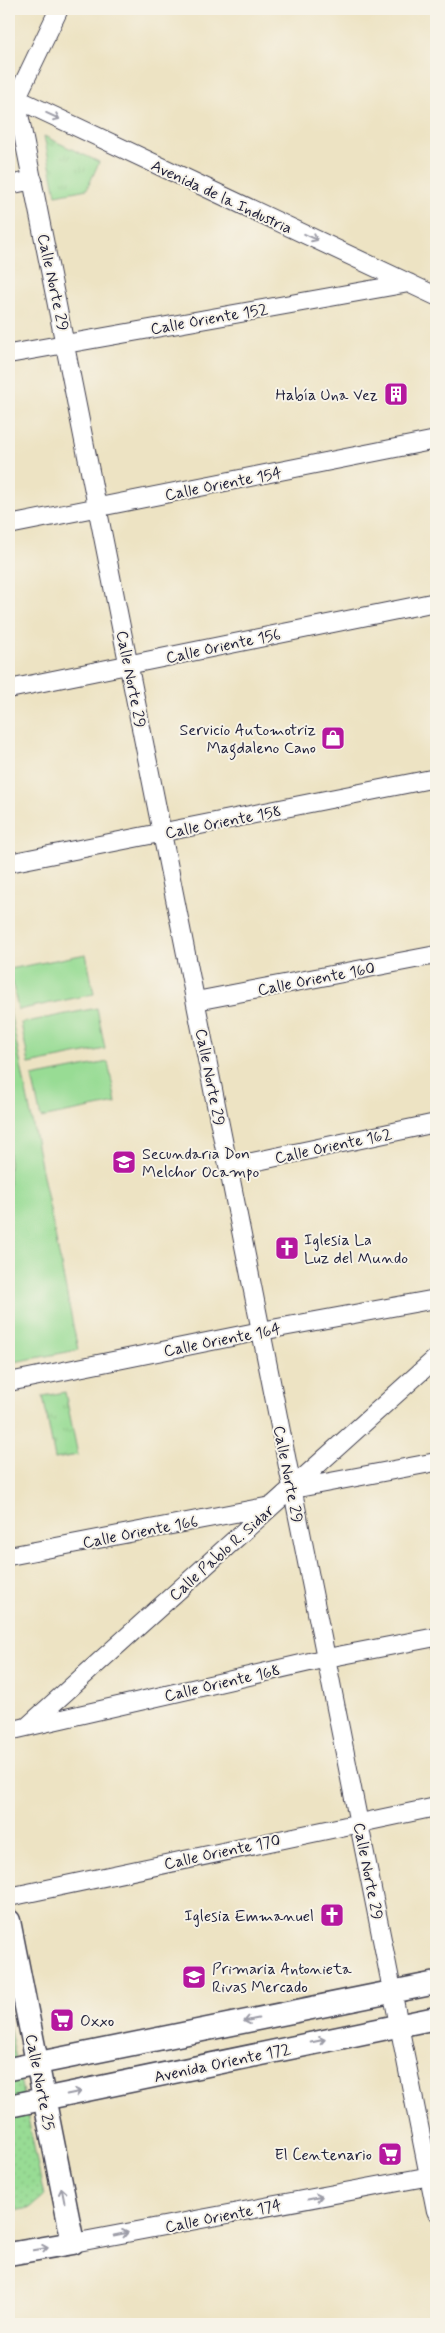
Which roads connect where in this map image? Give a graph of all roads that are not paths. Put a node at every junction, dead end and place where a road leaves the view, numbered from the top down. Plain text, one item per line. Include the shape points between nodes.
1 (59, 9) edge
2 (13, 97) edge
3 (33, 180) junction
4 (9, 185) edge
5 (409, 283) junction
6 (436, 296) edge
7 (66, 342) junction
8 (9, 354) edge
9 (436, 440) edge
10 (98, 508) junction
11 (9, 525) edge
12 (436, 602) edge
13 (129, 665) junction
14 (9, 689) edge
15 (436, 778) edge
16 (163, 833) junction
17 (9, 863) edge
18 (436, 956) edge
19 (196, 1001) junction
20 (436, 1123) edge
21 (229, 1166) junction
22 (436, 1298) edge
23 (261, 1331) junction
24 (436, 1358) edge
25 (9, 1382) edge
26 (436, 1462) edge
27 (292, 1489) junction
28 (270, 1506) junction
29 (9, 1556) edge
30 (436, 1636) edge
31 (327, 1658) junction
32 (28, 1726) junction
33 (9, 1731) edge
34 (436, 1807) edge
35 (360, 1822) junction
36 (9, 1897) edge
37 (9, 1921) edge
38 (436, 1983) edge
39 (393, 1991) junction
40 (436, 2018) edge
41 (399, 2025) junction
42 (38, 2063) junction
43 (9, 2069) edge
44 (45, 2099) junction
45 (9, 2106) edge
46 (433, 2176) edge
47 (436, 2211) edge
48 (73, 2243) junction
49 (9, 2254) edge

1 - 2 street
2 - 3 street, Calle Norte 29
2 -> 5 street, Avenida de la Industria
3 - 4 street
3 - 7 street, Calle Norte 29
5 - 6 street, Avenida de la Industria
5 - 7 street, Calle Oriente 152
7 - 8 street, Calle Oriente 152
7 - 10 street, Calle Norte 29
9 - 10 street, Calle Oriente 154
10 - 11 street, Calle Oriente 154
10 - 13 street, Calle Norte 29
12 - 13 street, Calle Oriente 156
13 - 14 street, Calle Oriente 156
13 - 16 street, Calle Norte 29
15 - 16 street, Calle Oriente 158
16 - 17 street, Calle Oriente 158
16 - 19 street, Calle Norte 29
18 - 19 street, Calle Oriente 160
19 - 21 street, Calle Norte 29
20 - 21 street, Calle Oriente 162
21 - 23 street, Calle Norte 29
22 - 23 street, Calle Oriente 164
23 - 25 street, Calle Oriente 164
23 - 27 street, Calle Norte 29
24 - 27 street, Calle Pablo R. Sidar
26 - 27 street
27 - 28 street, Calle Pablo R. Sidar
27 - 31 street, Calle Norte 29
28 - 29 street, Calle Oriente 166
28 - 32 street, Calle Pablo R. Sidar
30 - 31 street, Calle Oriente 168
31 - 32 street, Calle Oriente 168
31 - 35 street, Calle Norte 29
32 - 33 street, Calle Oriente 168
34 - 35 street, Calle Oriente 170
35 - 36 street, Calle Oriente 170
35 - 39 street, Calle Norte 29
37 - 42 street, Calle Norte 25
38 - 39 street
39 - 41 street, Calle Norte 29
39 -> 42 street
40 - 41 street, Avenida Oriente 172
44 -> 41 street, Avenida Oriente 172
41 - 46 street, Calle Norte 29
42 - 43 street
42 - 44 street, Calle Norte 25
44 - 45 street, Avenida Oriente 172
48 -> 44 street, Calle Norte 25
46 - 47 street, Calle Norte 29
48 -> 46 street, Calle Oriente 174
49 -> 48 street, Calle Oriente 174

